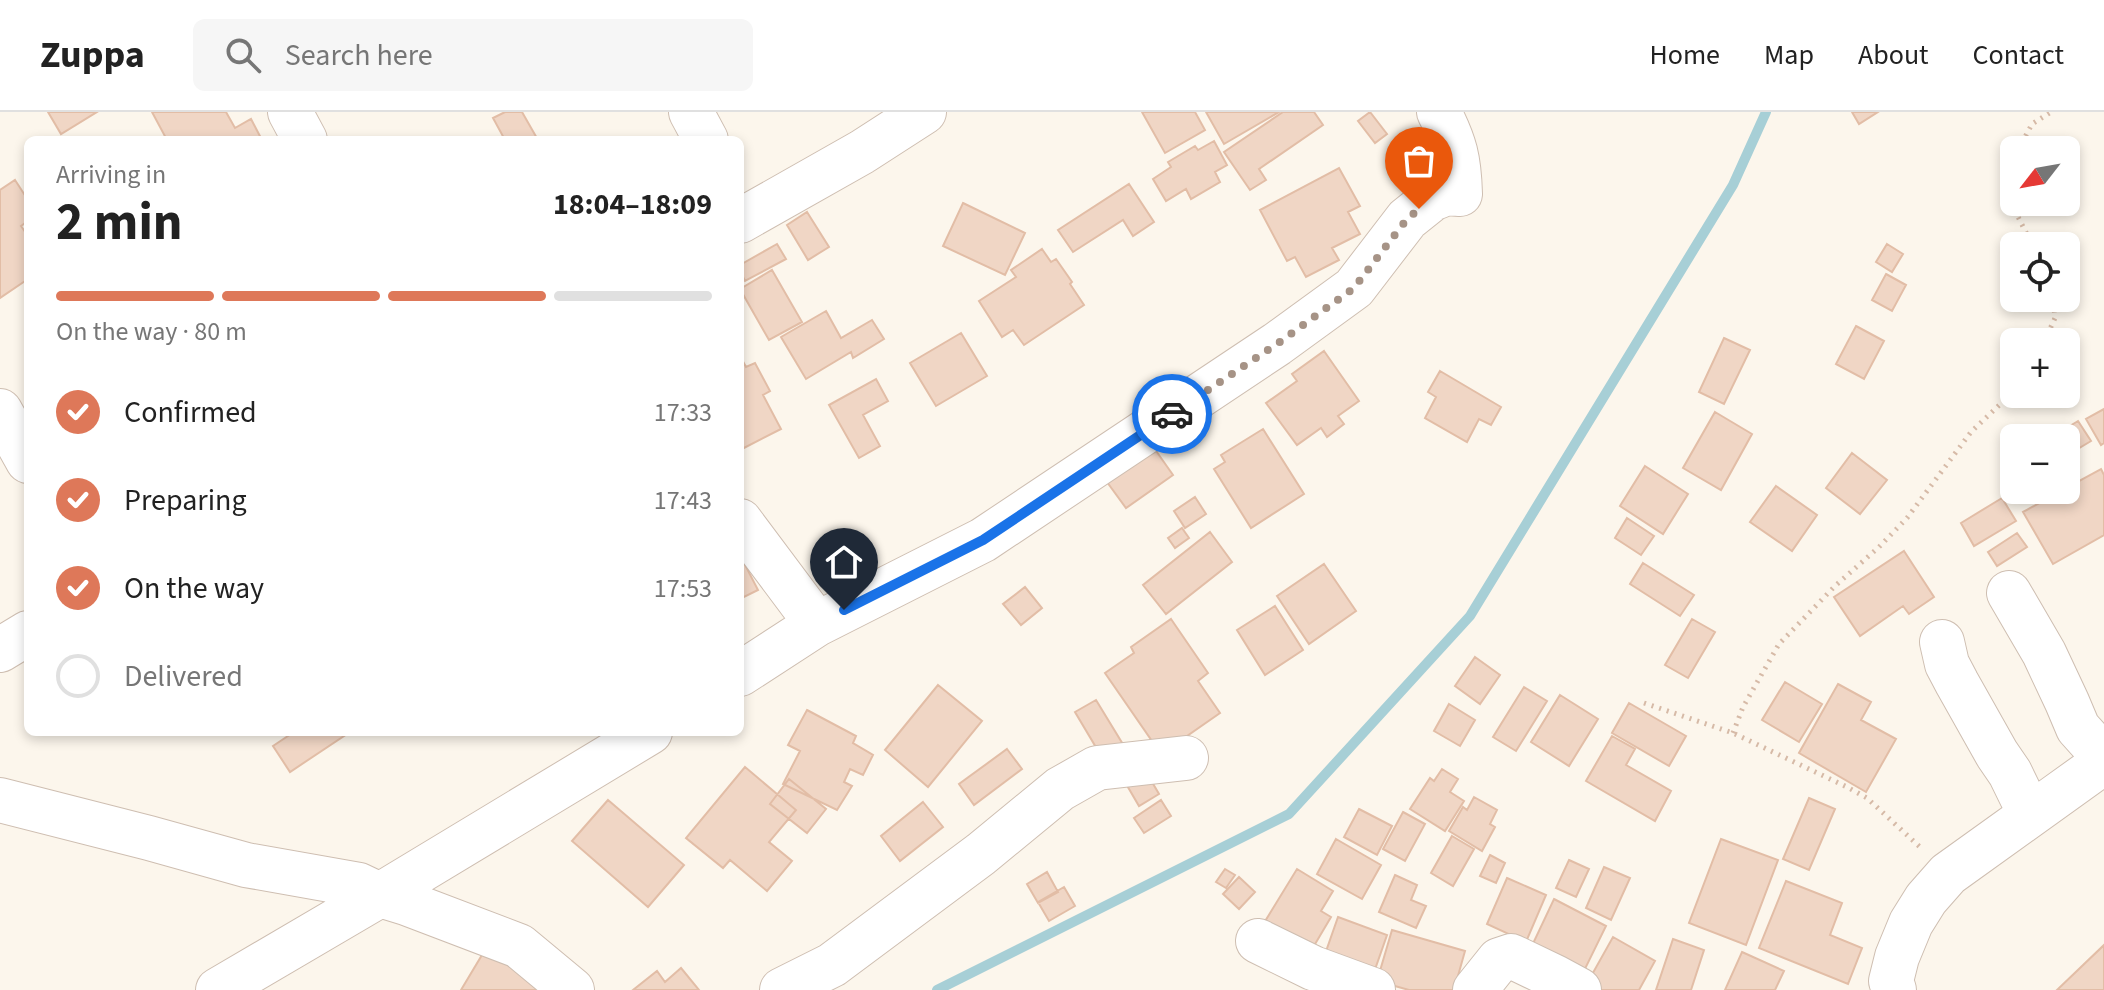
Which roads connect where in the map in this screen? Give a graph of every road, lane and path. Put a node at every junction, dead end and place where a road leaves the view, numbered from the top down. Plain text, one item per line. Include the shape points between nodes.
1 (290, 112) edge
2 (691, 112) edge
3 (924, 112) edge
4 (1439, 112) edge
5 (2051, 112) edge
6 (303, 136) edge
7 (704, 136) edge
8 (2026, 136) edge
9 (744, 211) edge
10 (2000, 404) edge
11 (0, 411) edge
12 (24, 454) edge
13 (744, 526) edge
14 (2009, 593) dead end
15 (817, 624) junction
16 (24, 635) edge
17 (1942, 642) dead end
18 (0, 650) edge
19 (744, 671) edge
20 (1644, 703) dead end
21 (1733, 733) junction
22 (643, 736) edge
23 (1186, 758) dead end
24 (2104, 760) edge
25 (0, 800) edge
26 (2030, 814) junction
27 (1948, 874) junction
28 (380, 895) junction
29 (1258, 941) dead end
30 (218, 990) edge
31 (572, 990) edge
32 (782, 990) edge
33 (1373, 990) edge
34 (1475, 990) edge
35 (1579, 990) edge
36 (1894, 990) edge

1 - 6 street
2 - 7 street
3 - 9 street via 862,152
4 - 15 street via 1452,136 1460,194 1432,199 1407,219 1354,288 983,540
5 - 8 path via 2032,124
10 - 21 path via 1971,432 1898,528 1779,644
11 - 12 street
13 - 15 street
14 - 24 street via 2078,728
15 - 19 street
16 - 18 street
17 - 26 street via 1947,664
20 - 21 path
21 - 27 path via 1867,798
22 - 28 street
23 - 32 street via 1097,768 1060,789 832,965
24 - 26 street
25 - 28 street via 246,865 359,885
26 - 27 street
27 - 36 street via 1911,923 1897,957
28 - 30 street
28 - 31 street via 519,946
29 - 33 street
34 - 35 street via 1499,960 1511,956

